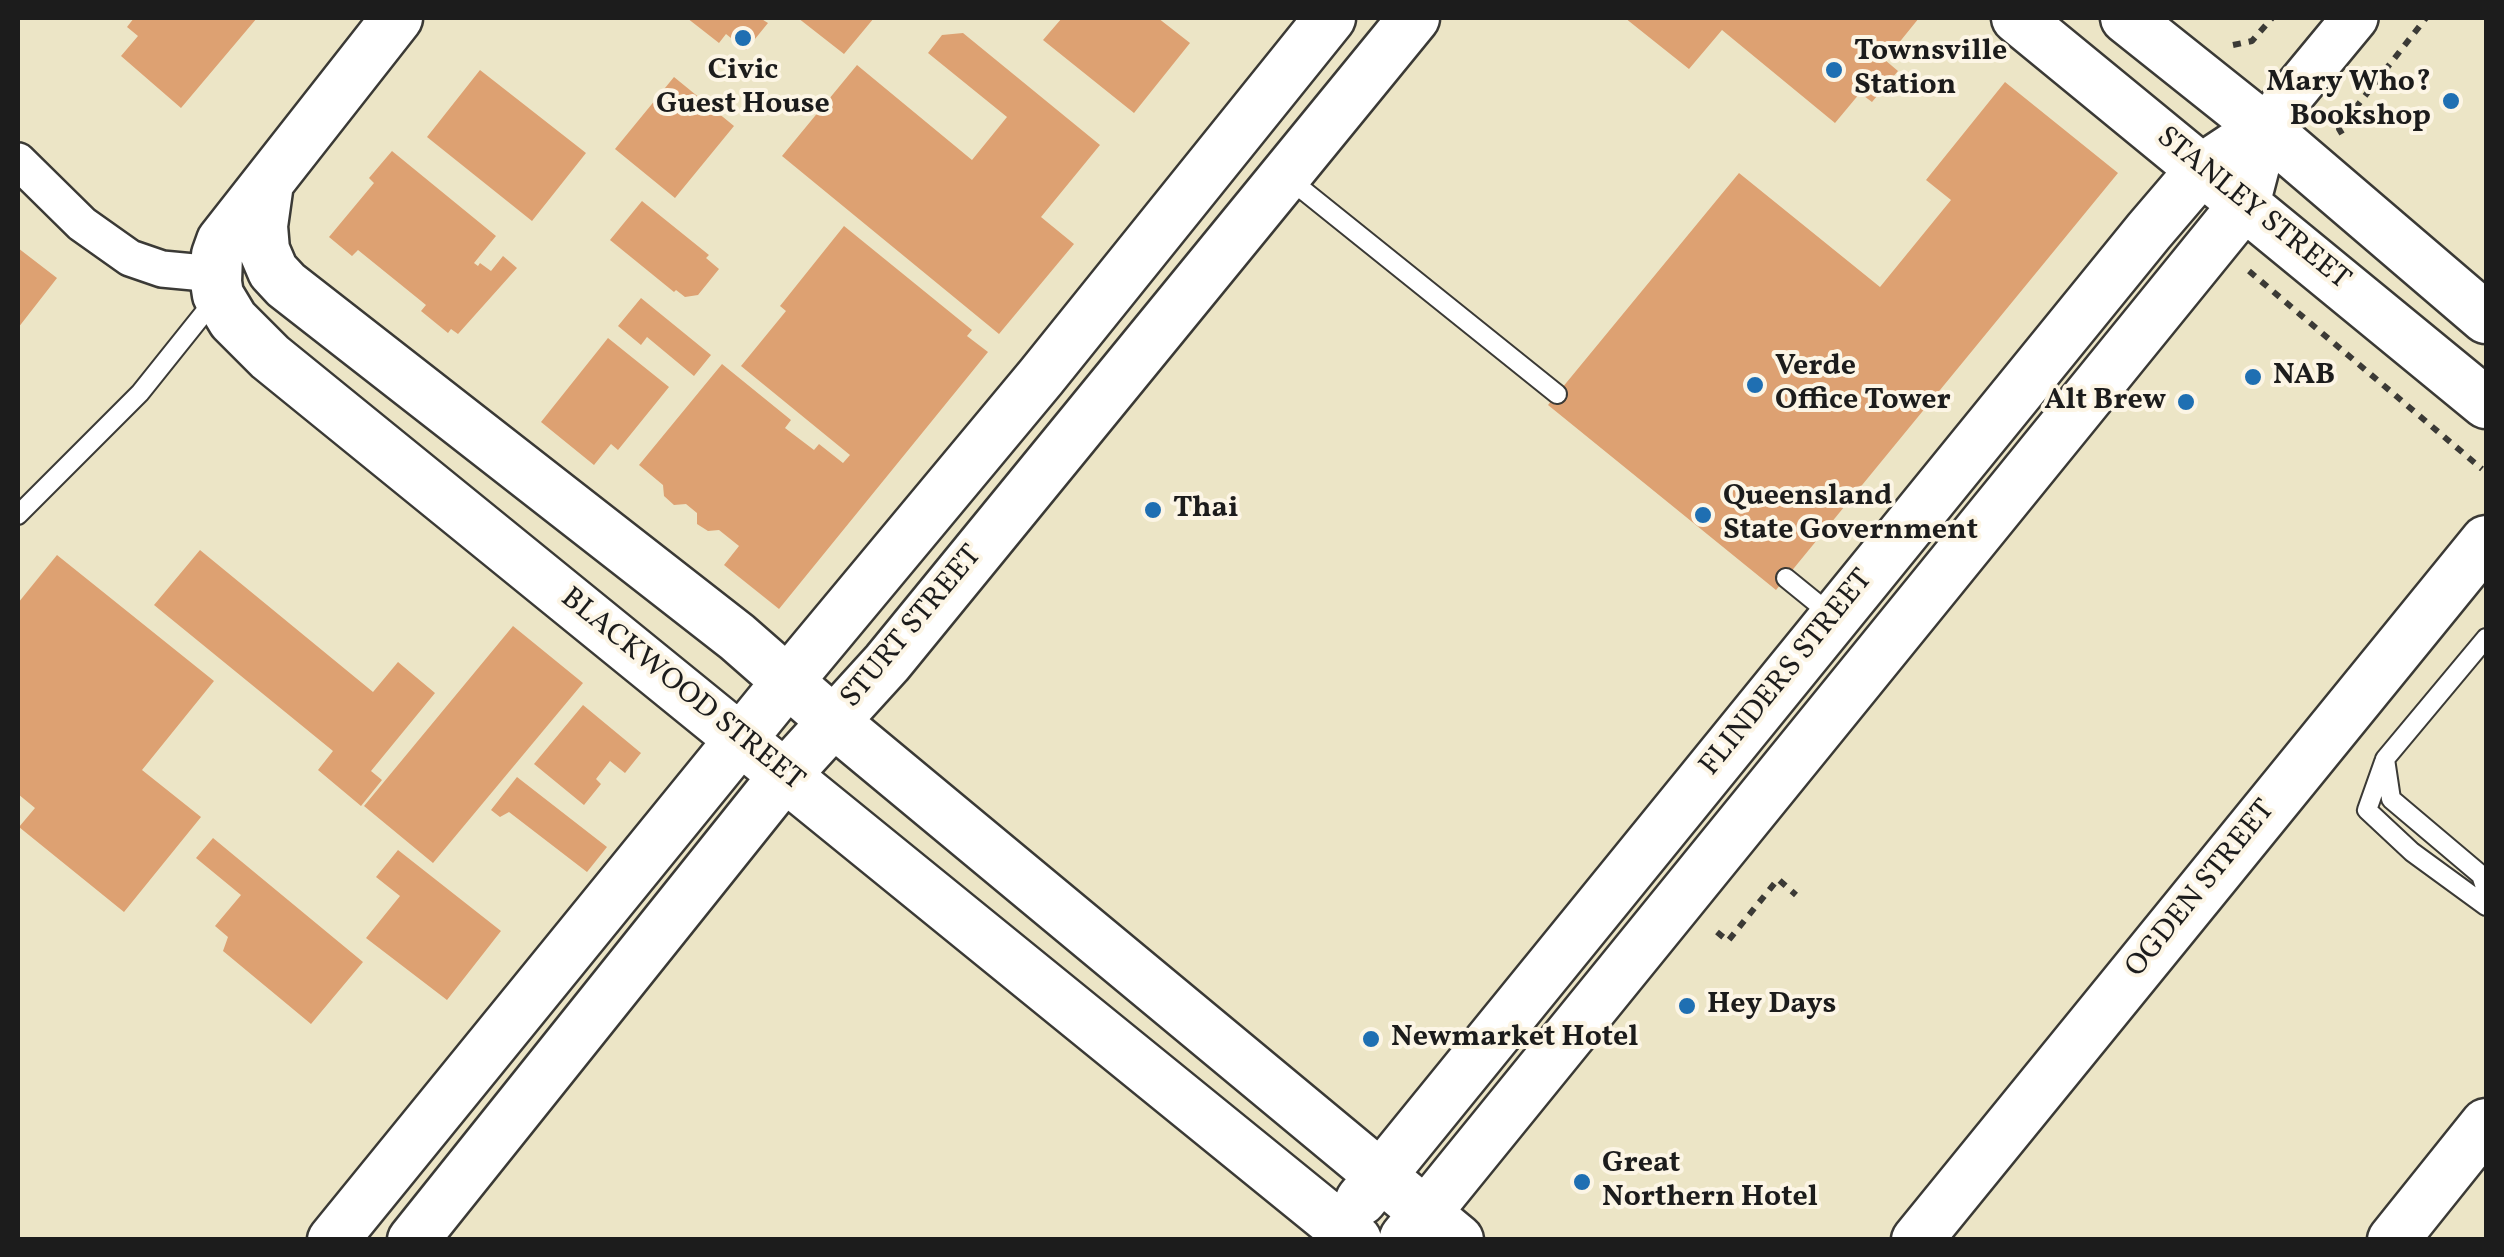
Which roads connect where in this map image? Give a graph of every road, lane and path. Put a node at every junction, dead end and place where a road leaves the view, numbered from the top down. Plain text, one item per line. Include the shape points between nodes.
1 (397, 18) edge
2 (1330, 18) edge
3 (1414, 18) edge
4 (2017, 18) edge
5 (2126, 18) edge
6 (2272, 18) edge
7 (2355, 18) edge
8 (2426, 18) edge
9 (2227, 47) dead end
10 (2264, 128) junction
11 (2344, 138) dead end
12 (18, 160) edge
13 (2202, 169) junction
14 (1286, 176) junction
15 (268, 183) junction
16 (2244, 205) junction
17 (268, 260) junction
18 (2249, 271) dead end
19 (217, 284) junction
20 (313, 306) junction
21 (2486, 318) edge
22 (270, 357) junction
23 (1557, 394) dead end
24 (2486, 403) edge
25 (2482, 469) dead end
26 (18, 515) edge
27 (2486, 541) edge
28 (1786, 578) dead end
29 (1834, 617) junction
30 (2486, 638) edge
31 (788, 681) junction
32 (834, 722) junction
33 (739, 741) junction
34 (2385, 758) junction
35 (785, 775) junction
36 (2486, 890) edge
37 (1796, 895) dead end
38 (2486, 906) edge
39 (1717, 932) dead end
40 (2486, 1124) edge
41 (1381, 1173) junction
42 (1429, 1230) edge
43 (1342, 1235) edge
44 (333, 1240) edge
45 (414, 1240) edge
46 (1917, 1240) edge
47 (2394, 1240) edge

1 - 15 main road
2 - 31 main road, STURT STREET
3 - 14 main road, STURT STREET
4 - 13 main road, STANLEY STREET
5 - 10 main road
6 - 9 path via 2252,42
7 - 10 street, FLINDERS STREET
8 - 11 path via 2339,129
10 - 13 main road, FLINDERS STREET
10 - 16 main road, FLINDERS STREET
10 - 21 main road
12 - 19 street via 82,224 130,258
13 - 16 main road, STANLEY STREET
13 - 29 main road, FLINDERS STREET
14 - 23 lane
14 - 32 main road, STURT STREET
15 - 17 main road via 262,226
15 - 19 main road via 222,241
16 - 24 main road, STANLEY STREET
16 - 42 main road, FLINDERS STREET
17 - 19 main road
17 - 20 main road
18 - 25 path
19 - 22 main road, BLACKWOOD STREET via 233,320
19 - 26 lane via 140,392
20 - 22 main road
20 - 31 main road
22 - 33 main road, BLACKWOOD STREET
27 - 46 main road, OGDEN STREET
28 - 29 lane
29 - 41 main road, FLINDERS STREET
30 - 34 lane
31 - 32 main road
31 - 33 main road, STURT STREET
32 - 35 main road, STURT STREET
32 - 41 main road
33 - 35 main road, BLACKWOOD STREET
33 - 44 main road, STURT STREET
34 - 36 lane via 2391,799 2481,876
34 - 38 lane via 2367,810
35 - 43 main road, BLACKWOOD STREET
35 - 45 main road, STURT STREET
37 - 39 path via 1778,879 1728,941
40 - 47 main road
41 - 42 main road
41 - 43 main road, FLINDERS STREET

